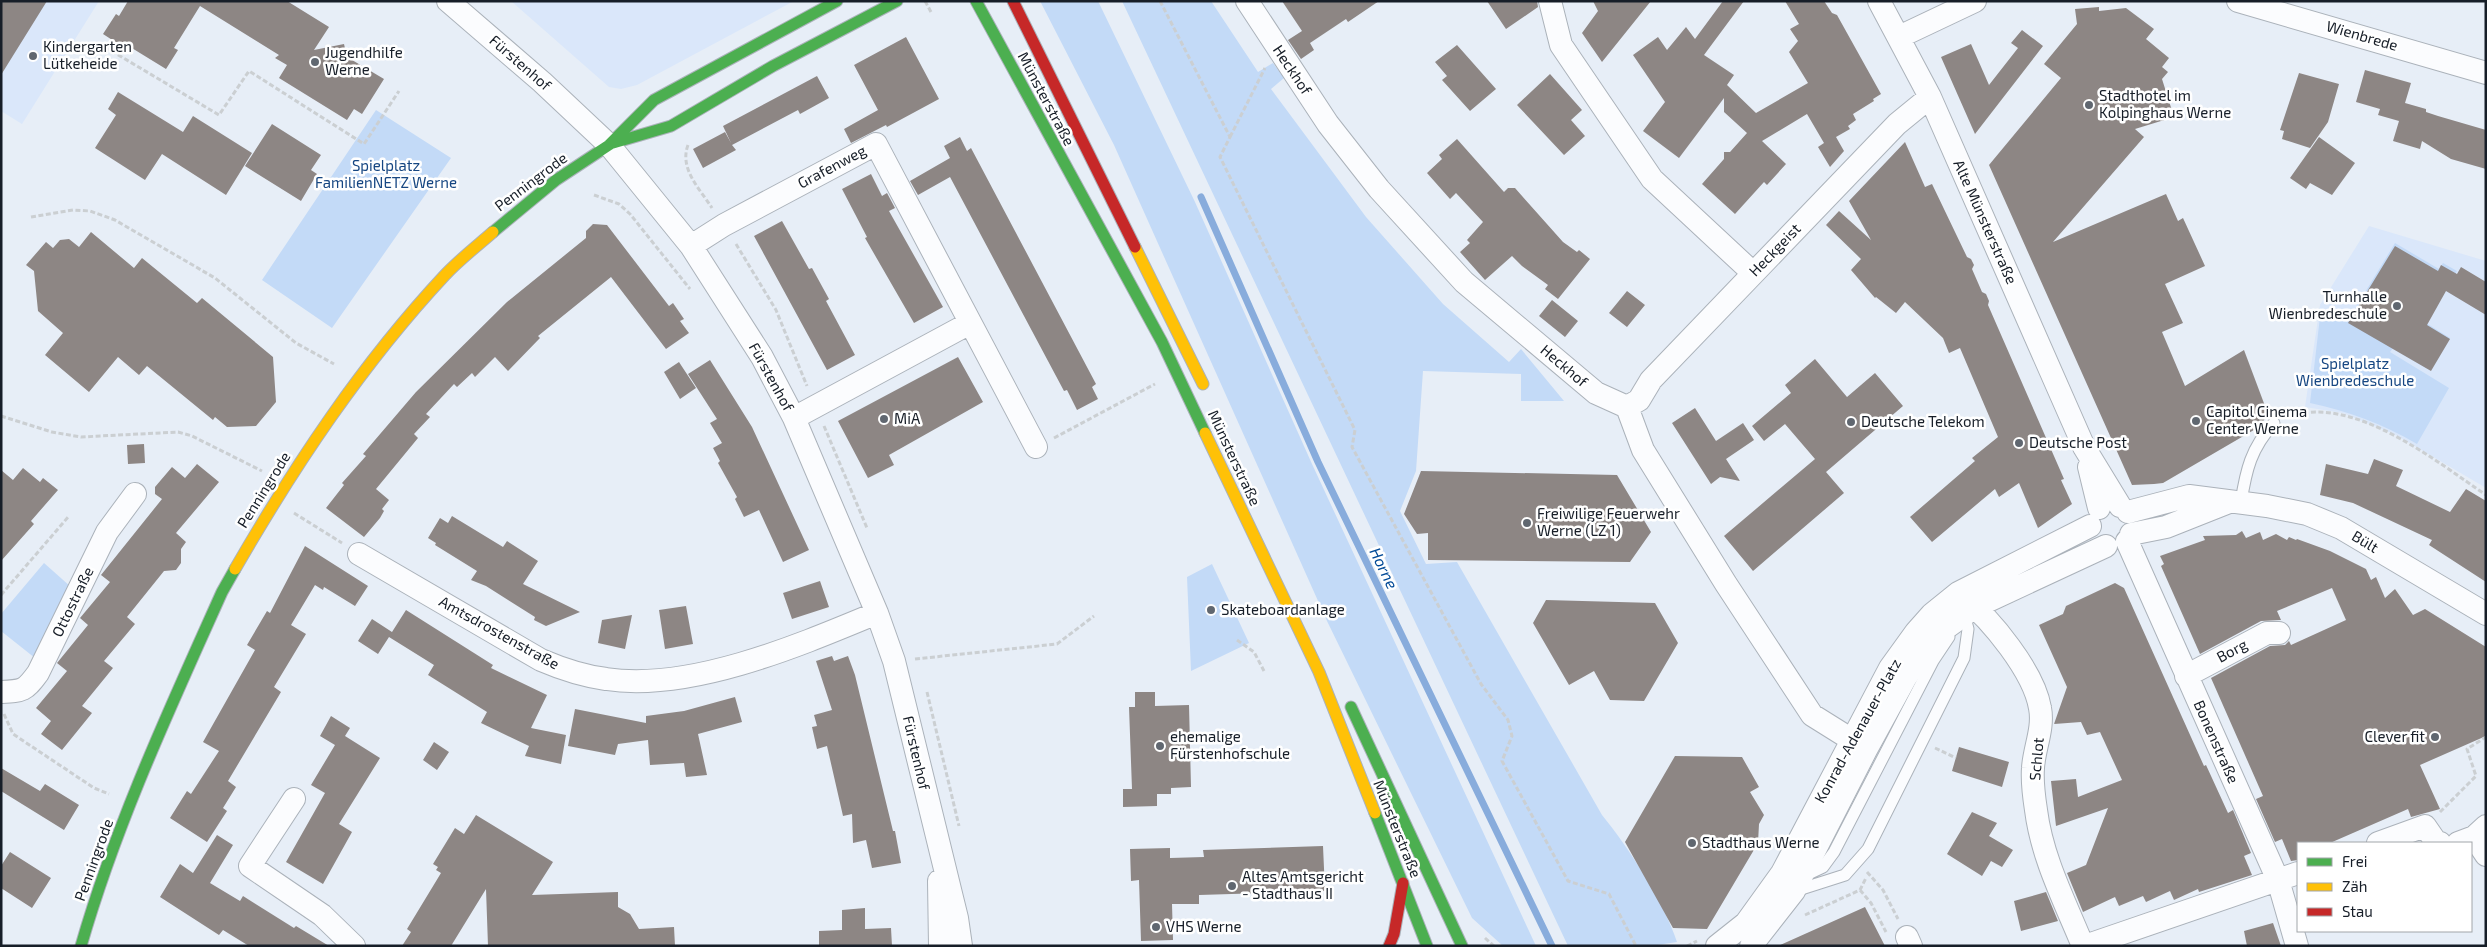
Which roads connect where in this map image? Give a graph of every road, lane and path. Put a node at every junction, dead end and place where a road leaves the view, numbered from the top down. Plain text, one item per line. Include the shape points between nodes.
1 (448, 1) edge
2 (837, 1) edge
3 (897, 1) edge
4 (925, 1) edge
5 (976, 1) edge
6 (1014, 1) edge
7 (1160, 1) edge
8 (1550, 1) edge
9 (1879, 1) edge
10 (1975, 1) edge
11 (2238, 1) edge
12 (1250, 2) edge
13 (931, 12) dead end
14 (1899, 37) junction
15 (1276, 46) junction
16 (106, 47) dead end
17 (2486, 73) edge
18 (399, 91) dead end
19 (1930, 97) junction
20 (1230, 137) junction
21 (609, 145) junction
22 (594, 195) dead end
23 (31, 218) dead end
24 (691, 246) junction
25 (1753, 273) junction
26 (696, 297) dead end
27 (970, 323) junction
28 (334, 364) dead end
29 (1152, 374) dead end
30 (1156, 383) junction
31 (1160, 391) dead end
32 (1208, 397) dead end
33 (1627, 407) junction
34 (1, 416) edge
35 (794, 418) junction
36 (2274, 423) joint
37 (1036, 447) joint
38 (262, 471) dead end
39 (135, 494) dead end
40 (2486, 495) edge
41 (2236, 502) junction
42 (290, 510) dead end
43 (2109, 513) junction
44 (68, 516) dead end
45 (2121, 541) junction
46 (359, 554) joint
47 (1, 595) edge
48 (1966, 604) junction
49 (877, 613) junction
50 (2486, 614) edge
51 (1094, 616) dead end
52 (2279, 633) dead end
53 (1237, 640) dead end
54 (894, 662) junction
55 (1264, 671) dead end
56 (2186, 676) junction
57 (1, 692) edge
58 (1344, 692) dead end
59 (1, 706) edge
60 (2486, 737) edge
61 (1852, 740) junction
62 (1935, 748) dead end
63 (1956, 758) dead end
64 (108, 794) dead end
65 (294, 799) dead end
66 (2425, 826) junction
67 (2381, 842) edge
68 (2436, 842) edge
69 (938, 845) junction
70 (2288, 876) edge
71 (1403, 882) junction
72 (1798, 884) junction
73 (1860, 890) junction
74 (1752, 917) junction
75 (1800, 917) dead end
76 (1902, 940) edge
77 (81, 946) edge
78 (354, 946) edge
79 (940, 946) edge
80 (961, 946) edge
81 (1389, 946) edge
82 (1427, 946) edge
83 (1462, 946) edge
84 (1636, 946) edge
85 (1717, 946) edge
86 (1751, 946) edge
87 (2084, 946) edge
88 (2296, 946) edge

1 - 21 street, Fürstenhof
2 - 21 main road, Penningrode via 654,100
3 - 21 main road, Penningrode via 773,66 671,126
4 - 13 path
5 - 71 main road, Münsterstraße via 1162,342 1319,672
6 - 32 main road, Münsterstraße
7 - 20 path
8 - 25 street via 1561,45 1652,179
9 - 14 street, Alte Münsterstraße
10 - 14 street
11 - 17 street, Wienbrede
12 - 15 street, Heckhof
14 - 19 street, Alte Münsterstraße
15 - 20 path
15 - 33 street, Heckhof via 1328,124 1373,182 1464,282 1596,393
16 - 18 path via 219,115 248,71 364,144
19 - 25 street, Heckgeist via 1897,124
19 - 43 street, Alte Münsterstraße via 2084,447
20 - 84 path via 1220,157 1356,430 1352,447 1481,684 1508,720 1512,736 1502,761 1568,881 1609,894
21 - 24 street, Fürstenhof
21 - 77 main road, Penningrode via 512,214 446,274 386,342 318,434 270,508 222,592 147,761 94,901
22 - 26 path via 619,204 630,214
23 - 28 path via 73,210 90,211 115,220 215,278 296,343
24 - 27 street, Grafenweg via 876,144
24 - 35 street, Fürstenhof via 762,357
25 - 33 street, Heckgeist via 1650,380 1639,400
27 - 35 street
27 - 37 street, Grafenweg
29 - 30 path
30 - 31 path
30 - 37 path
33 - 61 street via 1643,450 1812,715
34 - 38 path via 52,432 81,436 178,432
35 - 49 street, Fürstenhof
36 - 40 path via 2313,412 2357,420 2416,448
36 - 41 lane via 2259,439
39 - 57 street, Ottostraße via 107,532 38,673 27,689
41 - 43 street, Bült via 2189,496
41 - 45 street
41 - 50 street, Bült via 2307,514 2341,528
42 - 46 path
43 - 45 street, Alte Münsterstraße via 2133,522
43 - 45 street, Alte Münsterstraße via 2093,538
43 - 48 street, Konrad-Adenauer-Platz via 1992,576
44 - 47 path
45 - 48 street, Konrad-Adenauer-Platz
45 - 56 street, Bonenstraße
46 - 49 street, Amtsdrostenstraße via 541,660 572,672 608,680 696,676 824,635
48 - 61 street, Konrad-Adenauer-Platz via 1932,614 1916,632 1890,668
48 - 72 street, Konrad-Adenauer-Platz via 1929,645 1906,677
48 - 72 lane via 1968,629 1964,658 1868,849 1846,875
48 - 87 street, Schlot via 1996,629 2019,662 2041,708 2033,767 2036,810 2046,856
49 - 54 street, Fürstenhof
51 - 54 path via 1056,644
52 - 56 street, Borg via 2267,633
53 - 55 path via 1254,652
54 - 69 street, Fürstenhof
56 - 70 street, Bonenstraße
58 - 83 main road, Münsterstraße
59 - 64 path via 13,734
60 - 66 path via 2467,749 2476,776
61 - 74 street, Konrad-Adenauer-Platz via 1782,873
62 - 63 path
65 - 78 street via 250,866 322,915
66 - 67 street
66 - 68 street
69 - 79 street, Fürstenhof
69 - 80 street, Fürstenhof
70 - 87 street
70 - 88 street, Bonenstraße
71 - 81 main road via 1396,927
71 - 82 main road, Münsterstraße
72 - 74 lane
72 - 86 street, Konrad-Adenauer-Platz
73 - 75 path
73 - 76 path
73 - 76 path via 1868,873 1883,890
74 - 85 street, Konrad-Adenauer-Platz

